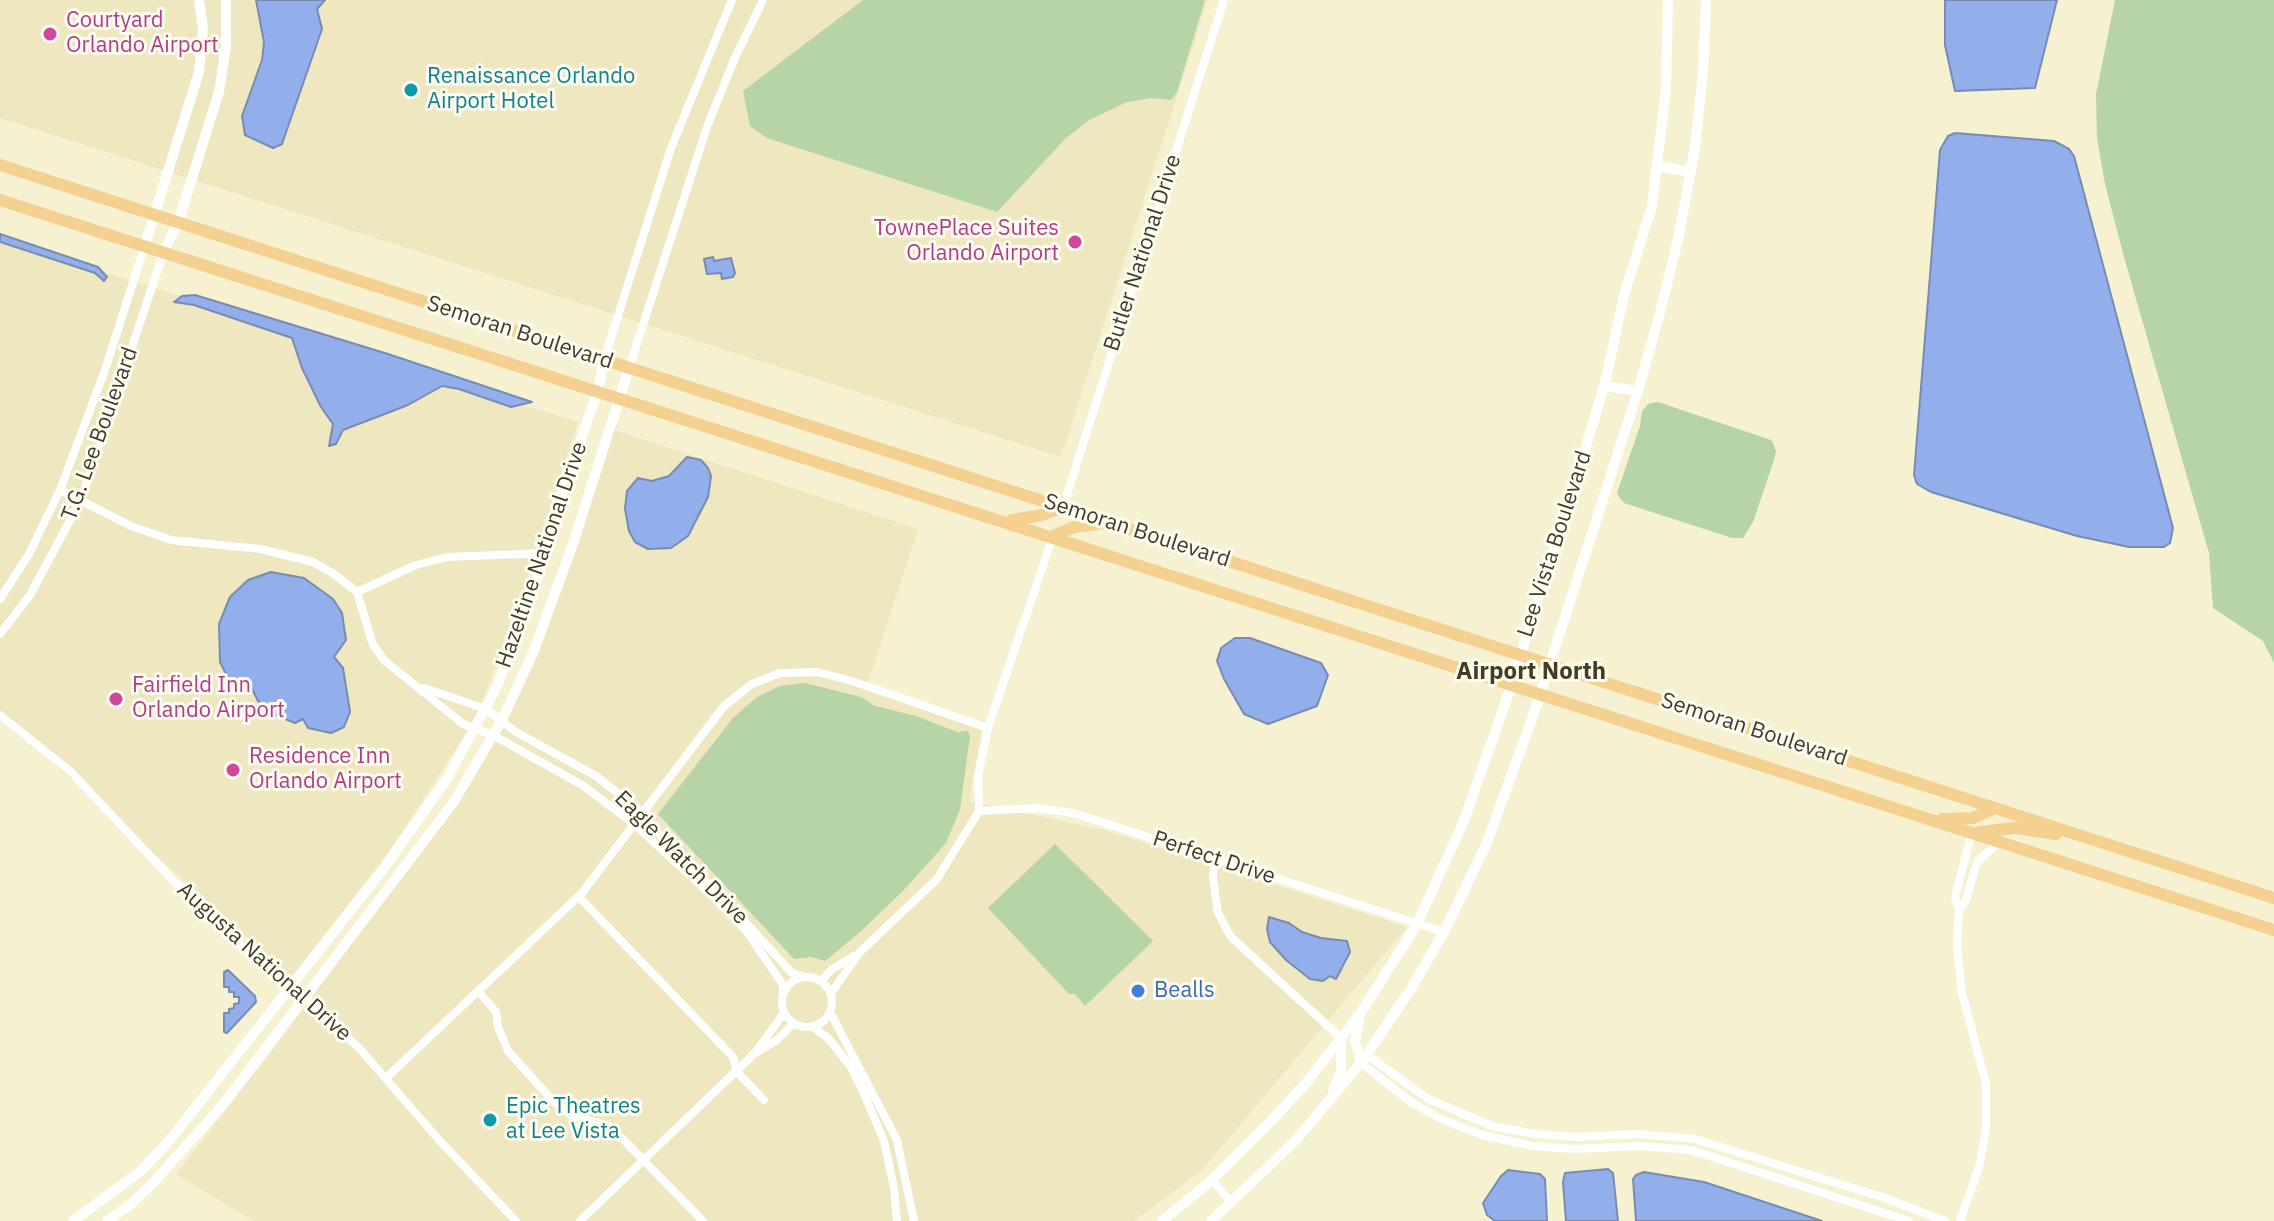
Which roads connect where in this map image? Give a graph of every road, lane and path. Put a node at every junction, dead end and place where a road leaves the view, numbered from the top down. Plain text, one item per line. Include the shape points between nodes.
1 (199, 0) edge
2 (226, 0) edge
3 (732, 0) edge
4 (763, 0) edge
5 (1224, 0) edge
6 (1668, 0) edge
7 (1706, 0) edge
8 (0, 165) edge
9 (1657, 166) junction
10 (1691, 172) junction
11 (0, 200) edge
12 (155, 215) junction
13 (178, 223) junction
14 (145, 245) junction
15 (164, 251) junction
16 (604, 360) junction
17 (629, 368) junction
18 (1604, 386) junction
19 (598, 390) junction
20 (1638, 391) junction
21 (620, 397) junction
22 (60, 490) junction
23 (81, 500) junction
24 (1063, 507) junction
25 (1005, 520) junction
26 (1112, 523) junction
27 (1053, 536) junction
28 (546, 553) junction
29 (357, 592) junction
30 (0, 599) edge
31 (0, 634) edge
32 (1520, 654) junction
33 (1550, 664) junction
34 (1512, 684) junction
35 (419, 686) junction
36 (1541, 693) junction
37 (486, 709) junction
38 (0, 715) edge
39 (502, 720) junction
40 (476, 728) junction
41 (988, 728) junction
42 (493, 735) junction
43 (1995, 808) junction
44 (979, 811) junction
45 (643, 813) junction
46 (1923, 817) junction
47 (634, 824) junction
48 (1972, 832) junction
49 (2091, 839) junction
50 (2000, 841) junction
51 (1215, 858) junction
52 (579, 897) junction
53 (2274, 898) edge
54 (1959, 910) junction
55 (1417, 924) junction
56 (2274, 930) edge
57 (1444, 932) junction
58 (860, 952) junction
59 (806, 977) junction
60 (821, 981) junction
61 (290, 986) junction
62 (478, 991) junction
63 (831, 993) junction
64 (783, 994) junction
65 (305, 997) junction
66 (830, 1012) junction
67 (784, 1013) junction
68 (1360, 1014) junction
69 (793, 1024) junction
70 (813, 1027) junction
71 (1341, 1038) junction
72 (754, 1054) junction
73 (1363, 1059) junction
74 (736, 1071) junction
75 (386, 1078) junction
76 (764, 1100) dead end
77 (1329, 1101) junction
78 (643, 1160) junction
79 (1212, 1180) junction
80 (1232, 1203) junction
81 (73, 1221) edge
82 (107, 1221) edge
83 (516, 1221) edge
84 (580, 1221) edge
85 (703, 1221) edge
86 (897, 1221) edge
87 (914, 1221) edge
88 (1162, 1221) edge
89 (1211, 1221) edge
90 (1909, 1221) edge
91 (1945, 1221) edge
92 (1960, 1221) edge

1 - 12 street, T.G. Lee Boulevard via 199,72
2 - 13 street, T.G. Lee Boulevard via 223,73
3 - 16 street, Hazeltine National Drive via 671,148
4 - 17 street, Hazeltine National Drive via 704,135
5 - 24 street, Butler National Drive
6 - 9 street, Lee Vista Boulevard
7 - 10 street, Lee Vista Boulevard
8 - 12 main road, Semoran Boulevard
9 - 10 street
9 - 18 street, Lee Vista Boulevard via 1652,206 1624,295
10 - 20 street, Lee Vista Boulevard
11 - 14 main road, Semoran Boulevard
12 - 13 main road, Semoran Boulevard
12 - 14 street, T.G. Lee Boulevard
13 - 15 street, T.G. Lee Boulevard
13 - 16 main road, Semoran Boulevard
14 - 15 main road, Semoran Boulevard
14 - 22 street, T.G. Lee Boulevard
15 - 19 main road, Semoran Boulevard
15 - 23 street, T.G. Lee Boulevard
16 - 17 main road, Semoran Boulevard
16 - 19 street, Hazeltine National Drive
17 - 21 street, Hazeltine National Drive
17 - 24 main road, Semoran Boulevard
18 - 20 street
18 - 32 street, Lee Vista Boulevard
19 - 21 main road, Semoran Boulevard
19 - 28 street, Hazeltine National Drive
20 - 33 street, Lee Vista Boulevard
21 - 25 main road, Semoran Boulevard
21 - 39 street, Hazeltine National Drive via 555,599
22 - 23 street
22 - 30 street, T.G. Lee Boulevard
23 - 29 street via 171,540 260,549 313,562
23 - 31 street, T.G. Lee Boulevard via 30,595
24 - 25 main road
24 - 26 main road, Semoran Boulevard
25 - 27 main road, Semoran Boulevard
26 - 27 main road via 1085,524
26 - 32 main road, Semoran Boulevard
27 - 34 main road, Semoran Boulevard
27 - 41 street
28 - 29 street via 447,557
28 - 37 street, Hazeltine National Drive
29 - 35 street, Eagle Watch Drive via 373,645
32 - 33 main road, Semoran Boulevard
32 - 34 street, Lee Vista Boulevard
33 - 36 street, Lee Vista Boulevard
33 - 43 main road, Semoran Boulevard
34 - 36 main road, Semoran Boulevard
34 - 55 street, Lee Vista Boulevard via 1463,823
35 - 37 street, Eagle Watch Drive
35 - 40 street, Eagle Watch Drive via 463,724
36 - 46 main road, Semoran Boulevard
36 - 57 street, Lee Vista Boulevard via 1486,845
37 - 39 street, Eagle Watch Drive
37 - 40 street, Hazeltine National Drive
38 - 61 street, Augusta National Drive via 70,771 204,913
39 - 42 street, Hazeltine National Drive
39 - 45 street, Eagle Watch Drive via 596,776
40 - 42 street, Eagle Watch Drive
40 - 61 street, Hazeltine National Drive via 416,824
41 - 44 street via 978,777
41 - 45 street via 838,677 780,673 752,684 724,706
42 - 47 street, Eagle Watch Drive via 582,785
42 - 65 street, Hazeltine National Drive via 433,832
43 - 46 main road via 1973,818
43 - 49 main road, Semoran Boulevard
44 - 51 street, Perfect Drive via 1038,808 1073,813
44 - 58 street via 937,879
45 - 47 street
45 - 59 street, Eagle Watch Drive via 792,973
46 - 48 main road, Semoran Boulevard
47 - 52 street
47 - 64 street, Eagle Watch Drive via 747,932 783,985
48 - 49 main road via 2015,828
48 - 50 main road, Semoran Boulevard
48 - 54 street via 1955,897
49 - 53 main road, Semoran Boulevard
50 - 54 street via 1977,862
50 - 56 main road, Semoran Boulevard
51 - 55 street, Perfect Drive
51 - 71 street via 1218,913 1231,937
52 - 62 street
52 - 74 street via 735,1059
54 - 92 street via 1962,993 1986,1084 1982,1152
55 - 57 street, Perfect Drive
55 - 68 street, Lee Vista Boulevard
57 - 73 street, Lee Vista Boulevard
58 - 60 street
58 - 63 street
59 - 60 street, Eagle Watch Drive
59 - 64 street via 792,982
60 - 63 street
61 - 65 street, Augusta National Drive
61 - 81 street, Hazeltine National Drive via 214,1087 141,1171
62 - 75 street
62 - 78 street via 496,1012 508,1051 548,1096 572,1116 610,1126
63 - 66 street
64 - 67 street, Eagle Watch Drive
65 - 75 street, Augusta National Drive
65 - 82 street, Hazeltine National Drive via 189,1146
66 - 70 street
66 - 87 street via 897,1140
67 - 69 street
67 - 72 street
68 - 71 street, Lee Vista Boulevard
68 - 73 street via 1355,1041
69 - 70 street
69 - 72 street
70 - 86 street via 851,1067 865,1096 884,1141
71 - 77 street via 1341,1071
71 - 79 street, Lee Vista Boulevard
72 - 74 street
73 - 77 street, Lee Vista Boulevard
73 - 90 street via 1411,1102 1482,1135 1532,1146 1691,1150
73 - 91 street via 1428,1099 1492,1126 1577,1137 1637,1134 1695,1139
74 - 76 street
74 - 78 street
75 - 83 street, Augusta National Drive
77 - 80 street, Lee Vista Boulevard
78 - 84 street
78 - 85 street
79 - 80 street
79 - 88 street, Lee Vista Boulevard
80 - 89 street, Lee Vista Boulevard

